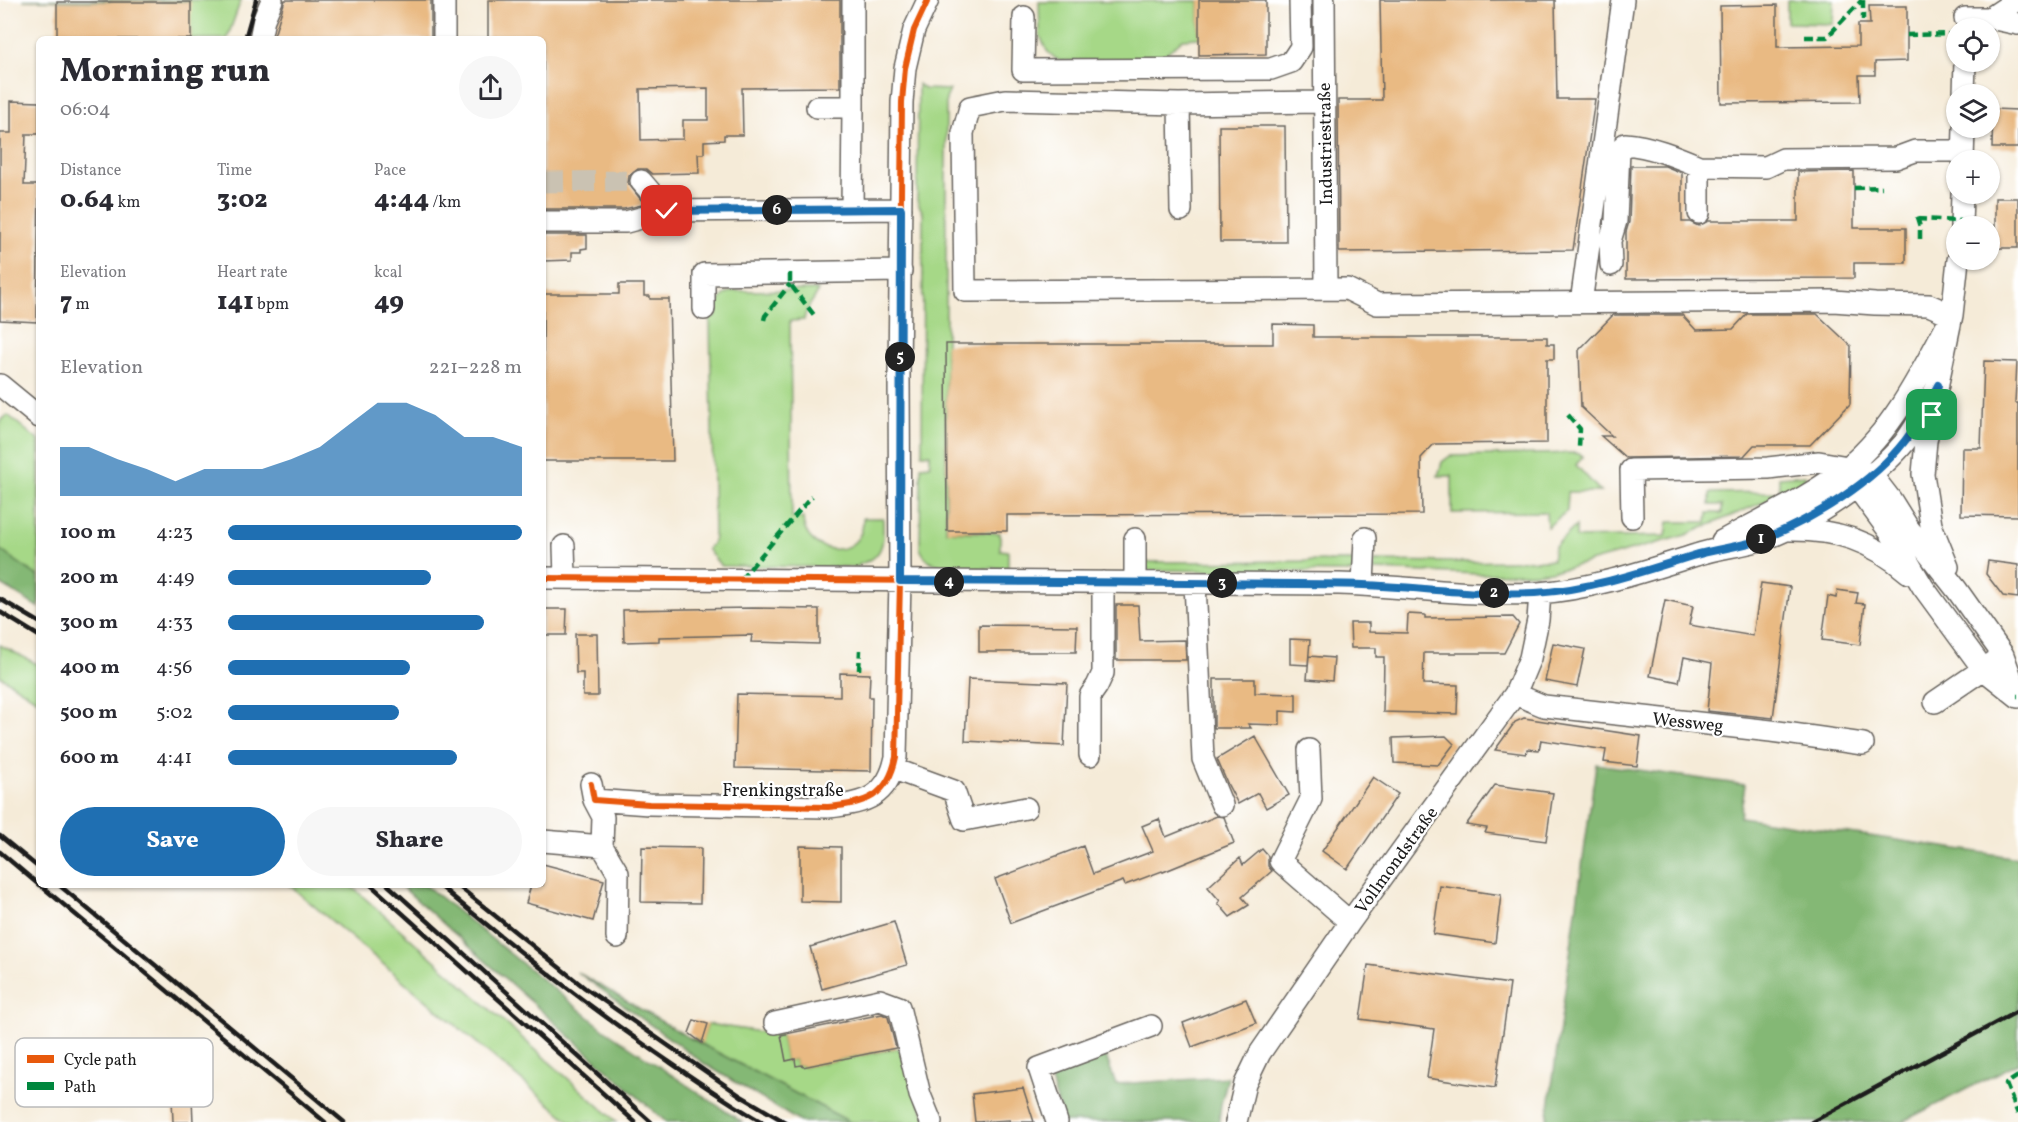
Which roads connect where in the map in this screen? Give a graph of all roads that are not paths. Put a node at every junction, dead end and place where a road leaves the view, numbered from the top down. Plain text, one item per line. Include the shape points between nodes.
1 (272, 0) edge
2 (444, 0) edge
3 (853, 0) edge
4 (928, 0) edge
5 (1300, 0) edge
6 (1324, 0) edge
7 (1623, 0) edge
8 (2015, 9) edge
9 (1965, 16) edge
10 (1024, 17) dead end
11 (261, 36) edge
12 (444, 36) edge
13 (1324, 102) junction
14 (1179, 104) junction
15 (817, 107) dead end
16 (853, 107) junction
17 (1946, 154) edge
18 (1699, 166) junction
19 (641, 191) tunnel mouth
20 (852, 209) junction
21 (901, 209) junction
22 (1181, 210) dead end
23 (667, 211) junction
24 (1699, 213) dead end
25 (546, 222) edge
26 (1611, 265) dead end
27 (1957, 270) edge
28 (901, 272) junction
29 (1326, 289) junction
30 (1581, 303) junction
31 (704, 309) dead end
32 (1952, 315) junction
33 (0, 385) edge
34 (1938, 385) junction
35 (36, 415) edge
36 (1859, 475) junction
37 (1632, 517) dead end
38 (1783, 530) junction
39 (1365, 538) dead end
40 (1135, 539) dead end
41 (564, 546) dead end
42 (1700, 553) junction
43 (546, 578) edge
44 (565, 578) junction
45 (900, 581) junction
46 (1103, 582) junction
47 (1135, 582) junction
48 (1195, 583) junction
49 (1363, 585) junction
50 (1923, 586) junction
51 (1957, 590) junction
52 (1540, 592) junction
53 (2003, 655) junction
54 (1983, 669) junction
55 (1515, 694) junction
56 (2018, 697) edge
57 (1935, 702) dead end
58 (1863, 744) dead end
59 (1309, 750) dead end
60 (1090, 755) dead end
61 (894, 769) junction
62 (1222, 805) dead end
63 (1026, 807) dead end
64 (546, 842) edge
65 (603, 846) junction
66 (1350, 922) junction
67 (617, 937) dead end
68 (775, 1023) dead end
69 (1151, 1026) dead end
70 (931, 1122) edge
71 (1057, 1122) edge
72 (1236, 1122) edge

1 - 11 street
2 - 12 street
3 - 16 street
4 - 21 street via 914,30 905,68
5 - 10 street via 1301,47 1291,62 1271,69 1023,70
6 - 13 street, Industriestraße
7 - 30 street
8 - 9 street via 1990,18
13 - 14 street
13 - 29 street, Industriestraße
14 - 22 street
14 - 29 street via 1005,100 970,107 963,133 965,291
15 - 16 street
16 - 20 street
17 - 18 street via 1915,151 1896,158 1783,159 1766,167
18 - 24 street
18 - 26 street via 1642,145 1625,144 1619,150
19 - 23 street
20 - 21 street
20 - 23 street
21 - 28 street
23 - 25 street via 626,222
27 - 32 street
28 - 31 street via 704,274
28 - 45 street
29 - 30 street via 1347,289 1377,304
30 - 32 street via 1929,304
32 - 34 street
32 - 36 street via 1899,407 1865,450
33 - 35 street
34 - 36 street via 1904,443
34 - 51 street via 1923,474 1931,525
36 - 37 street via 1819,462 1768,468 1631,470
36 - 38 street via 1834,502
36 - 42 street via 1805,495
36 - 50 street
36 - 51 street via 1909,529
38 - 42 street via 1766,538
38 - 50 street via 1826,532 1863,542 1900,565
39 - 49 street
40 - 47 street
41 - 44 street
42 - 52 street via 1598,583
43 - 44 street
44 - 45 street
45 - 46 street
45 - 61 street, Frenkingstraße
46 - 47 street
46 - 60 street via 1103,673 1090,696
47 - 48 street
48 - 49 street
48 - 62 street via 1203,759
49 - 52 street via 1447,592
50 - 54 street
51 - 53 street
52 - 55 street, Vollmondstraße via 1530,658
53 - 54 street
53 - 56 street
54 - 56 street
54 - 57 street
55 - 58 street, Wessweg via 1544,705
55 - 66 street, Vollmondstraße
59 - 66 street via 1311,799 1280,861
61 - 63 street via 954,791 964,820
61 - 65 street, Frenkingstraße via 888,783 876,795 852,805 828,807 649,804 593,792 603,818
64 - 65 street
65 - 67 street via 618,873
66 - 72 street, Vollmondstraße via 1260,1053 1245,1084
68 - 70 street via 880,1000 899,1007 920,1095
69 - 71 street via 1039,1068

